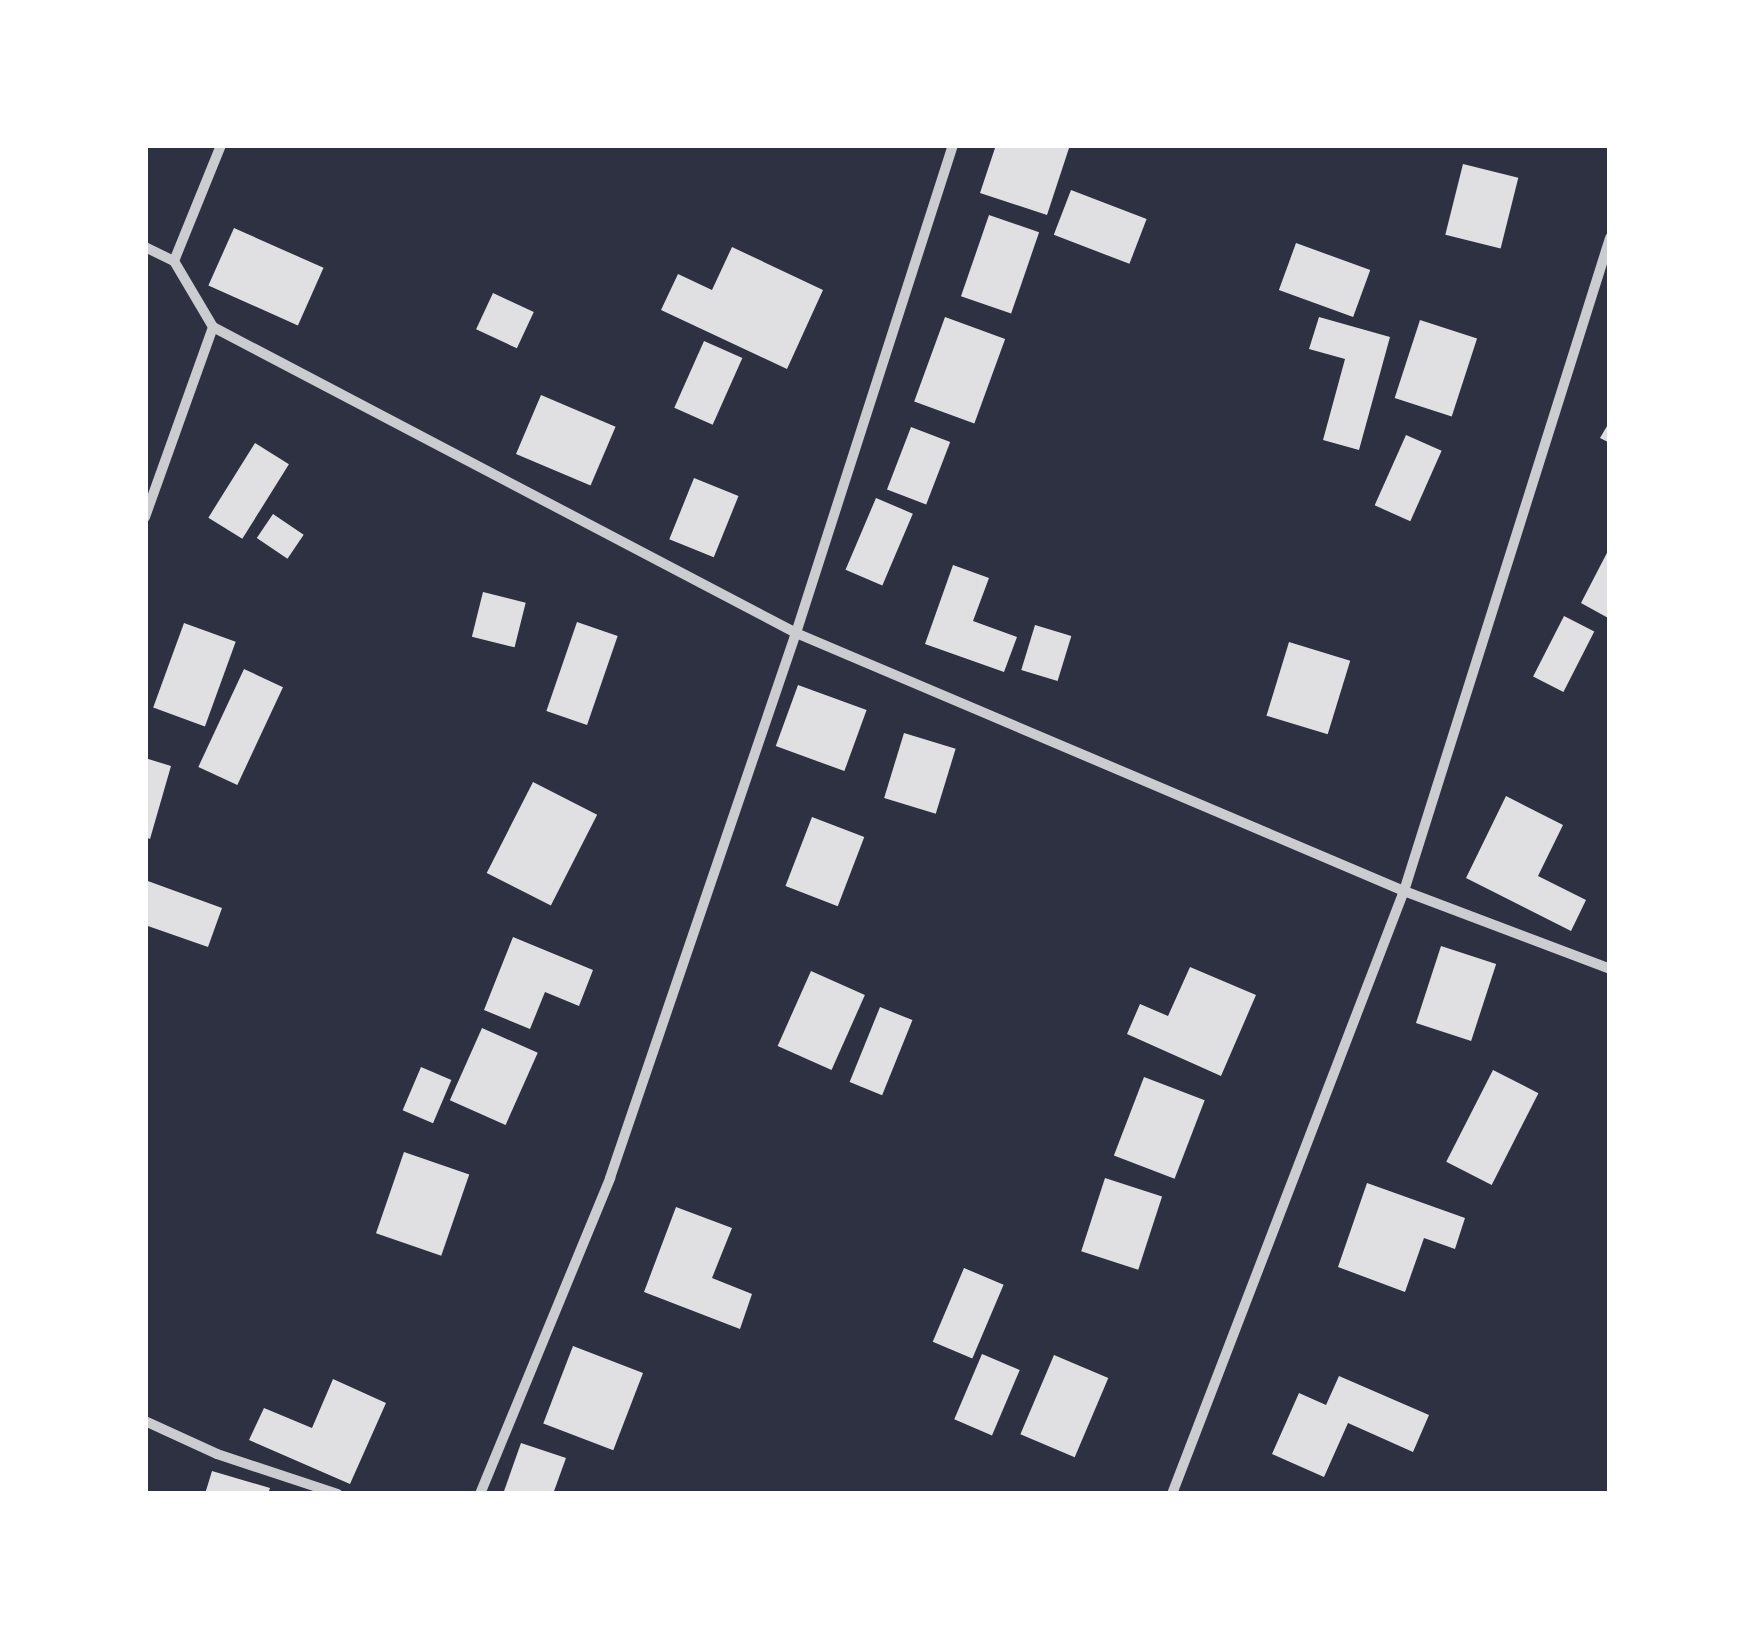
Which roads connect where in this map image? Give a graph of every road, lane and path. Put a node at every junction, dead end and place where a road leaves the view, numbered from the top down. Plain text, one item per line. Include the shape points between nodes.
1 (221, 145) edge
2 (953, 145) edge
3 (1610, 238) edge
4 (145, 247) edge
5 (174, 261) junction
6 (213, 327) junction
7 (145, 518) edge
8 (796, 633) junction
9 (1404, 890) junction
10 (1610, 969) edge
11 (145, 1421) edge
12 (338, 1494) edge
13 (480, 1494) edge
14 (1172, 1494) edge

1 - 5 street
2 - 8 street
3 - 9 street
4 - 5 street
5 - 6 street
6 - 7 street
6 - 8 street
8 - 9 street
8 - 13 street via 610,1178
9 - 10 street
9 - 14 street
11 - 12 street via 216,1454

